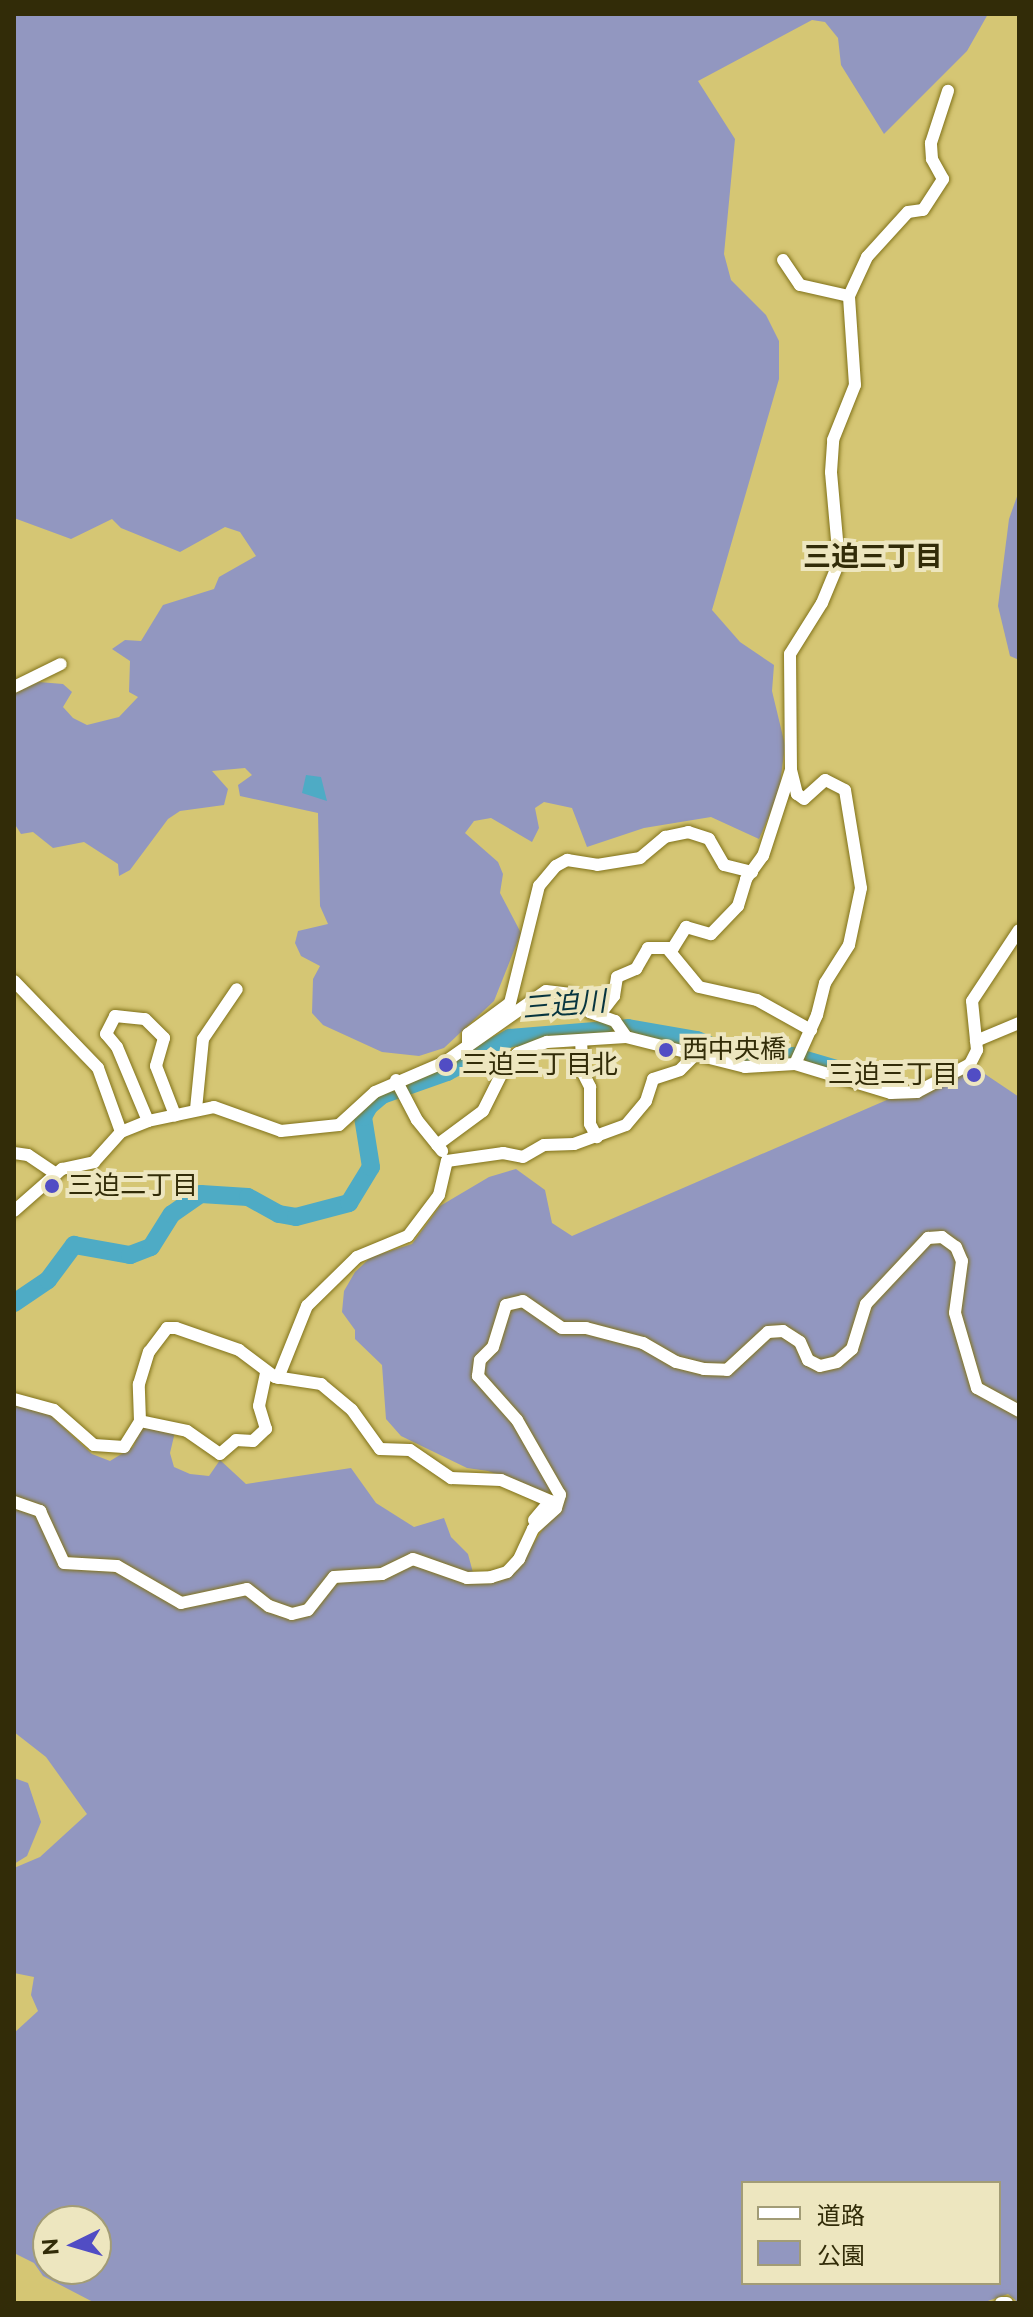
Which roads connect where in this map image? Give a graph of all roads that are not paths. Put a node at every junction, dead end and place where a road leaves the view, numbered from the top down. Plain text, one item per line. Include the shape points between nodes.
1 (948, 91) dead end
2 (783, 260) dead end
3 (849, 296) junction
4 (61, 664) dead end
5 (14, 687) edge
6 (791, 770) junction
7 (752, 872) junction
8 (1019, 930) edge
9 (667, 948) junction
10 (14, 981) edge
11 (237, 989) dead end
12 (600, 1014) junction
13 (1019, 1023) edge
14 (621, 1029) junction
15 (811, 1030) junction
16 (581, 1040) junction
17 (976, 1041) junction
18 (468, 1046) junction
19 (696, 1054) junction
20 (797, 1060) junction
21 (399, 1086) junction
22 (196, 1109) junction
23 (175, 1115) junction
24 (148, 1121) junction
25 (121, 1132) junction
26 (597, 1137) junction
27 (437, 1145) junction
28 (14, 1153) edge
29 (447, 1161) junction
30 (56, 1174) junction
31 (14, 1211) edge
32 (272, 1375) junction
33 (14, 1399) edge
34 (1019, 1411) edge
35 (140, 1421) junction
36 (14, 1502) edge
37 (533, 1529) junction

1 - 3 street via 931,143 932,159 943,179 923,210 908,212 867,257
2 - 3 street via 800,285
3 - 6 street via 855,385 833,440 831,472 839,562 822,603 790,654
4 - 5 street
6 - 7 street via 763,856
6 - 15 street via 800,799 825,780 845,790 861,888 849,945 825,983
7 - 9 street via 738,906 717,931 702,934 686,927 676,946
7 - 18 street via 724,865 709,839 688,832 665,837 640,858 597,865 567,860 556,866 539,886 510,1003 468,1034
8 - 17 street via 972,1001
9 - 12 street via 648,948 636,969 617,977 614,996
9 - 15 street via 699,987 757,1000
10 - 25 street via 98,1068
11 - 22 street via 203,1039
12 - 14 street
12 - 18 street via 569,994 546,991
13 - 17 street
14 - 16 street
14 - 19 street
15 - 20 street
16 - 26 street via 590,1124
16 - 27 street via 547,1042 518,1053 506,1065 483,1111
17 - 20 street via 970,1064 917,1092 891,1093
18 - 21 street
19 - 20 street via 745,1067
19 - 26 street via 680,1070 653,1079 638,1113 626,1125
21 - 22 street via 339,1125 308,1131 281,1131 214,1107
21 - 27 street
22 - 23 street
23 - 24 street
23 - 24 street via 156,1066 164,1038 145,1019 115,1016 106,1034 117,1047
24 - 25 street
25 - 30 street via 100,1158
26 - 29 street via 574,1144 550,1143 523,1157 503,1153
27 - 29 street
28 - 30 street via 28,1155
29 - 32 street via 439,1195 408,1236 357,1257 307,1306
30 - 31 street
32 - 35 street via 259,1406 266,1429 253,1441 236,1440 220,1454 187,1431 156,1420
32 - 35 street via 239,1350 167,1328 144,1368
32 - 37 street via 309,1380 334,1392 380,1449 410,1450 451,1478 501,1480 550,1501
33 - 35 street via 54,1410 83,1438 106,1449 133,1440
34 - 37 street via 977,1388 955,1313 962,1261 956,1247 942,1237 917,1246 908,1264 866,1304 852,1349 837,1362 820,1366 783,1331 768,1332 727,1370 704,1369 676,1362 643,1343 586,1328 562,1328 528,1304 513,1302 501,1312 493,1347 478,1371 484,1386 517,1420 559,1488 556,1508
36 - 37 street via 40,1511 64,1563 117,1566 181,1603 247,1589 269,1606 292,1614 308,1610 334,1577 382,1574 413,1559 467,1578 507,1572

